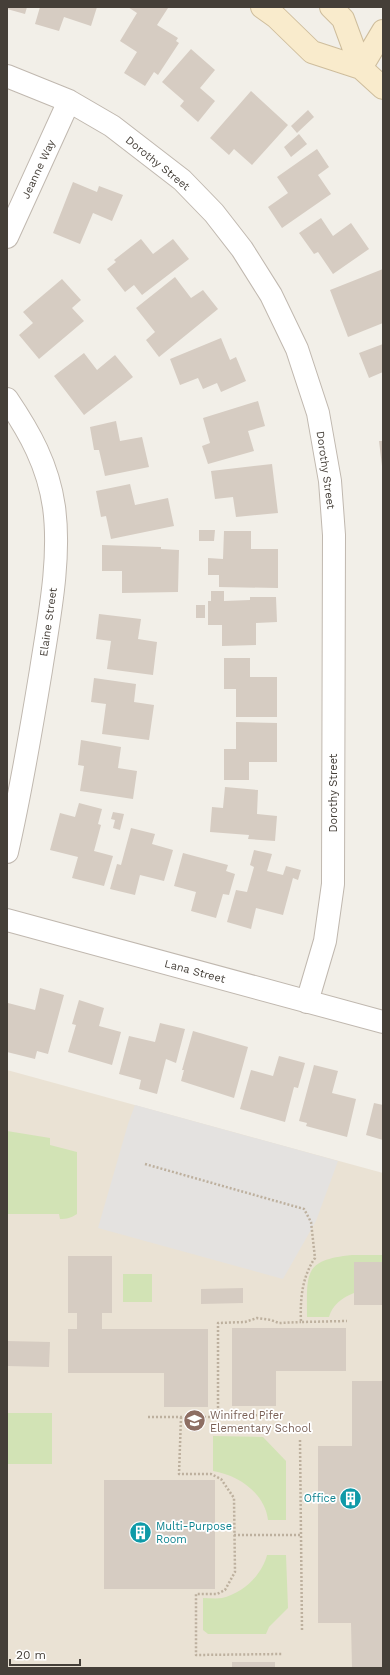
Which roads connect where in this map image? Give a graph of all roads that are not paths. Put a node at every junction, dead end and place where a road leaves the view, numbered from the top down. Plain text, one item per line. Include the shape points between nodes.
1 (262, 7) edge
2 (330, 7) edge
3 (383, 31) edge
4 (383, 61) edge
5 (361, 68) junction
6 (7, 76) edge
7 (383, 88) edge
8 (69, 101) junction
9 (7, 237) edge
10 (7, 399) edge
11 (7, 852) edge
12 (7, 920) edge
13 (307, 1002) junction
14 (383, 1022) edge

1 - 5 main road via 312,52
2 - 5 main road via 343,19
3 - 5 main road
4 - 5 main road
5 - 7 main road
6 - 8 street, Dorothy Street
8 - 9 street, Jeanne Way
8 - 13 street, Dorothy Street via 112,126 182,180 214,213 242,249 271,295 297,349 318,413 330,481 334,535 333,884 325,941
10 - 11 street, Elaine Street via 28,430 44,467 54,507 55,551 52,600 22,785
12 - 13 street, Lana Street
13 - 14 street, Lana Street

